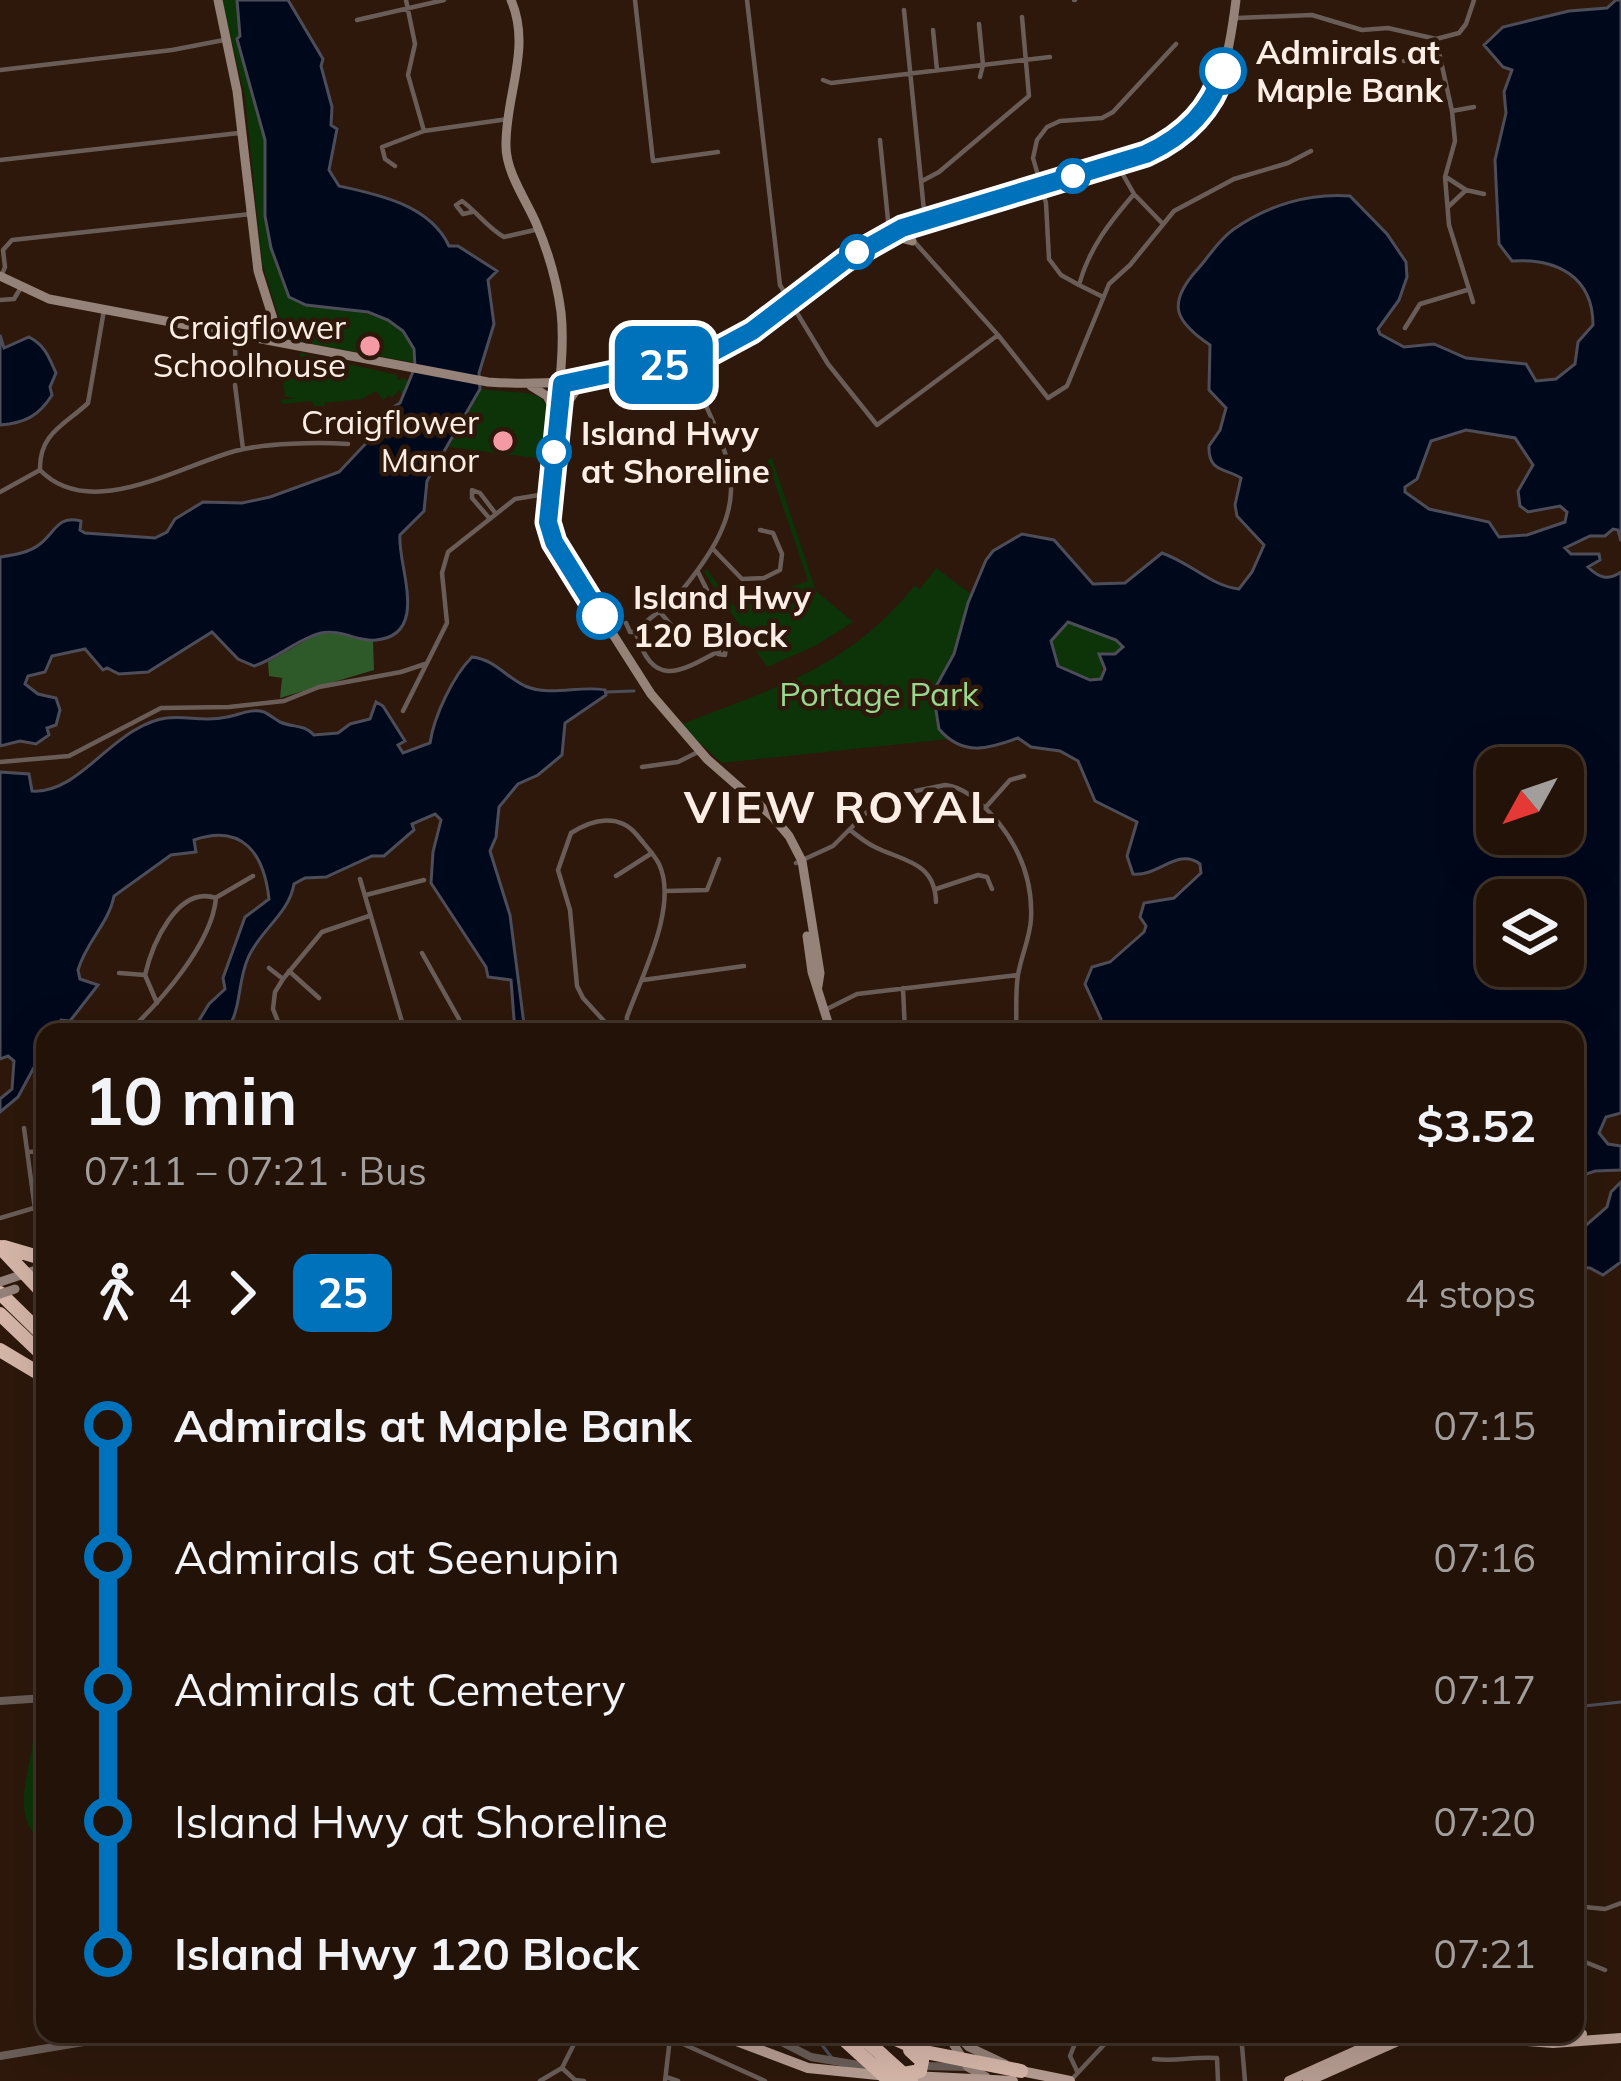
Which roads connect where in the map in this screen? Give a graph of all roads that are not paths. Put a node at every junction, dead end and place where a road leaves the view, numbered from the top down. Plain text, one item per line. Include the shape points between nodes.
1 (218, 0) edge
2 (444, 0) edge
3 (511, 0) edge
4 (634, 0) edge
5 (747, 0) edge
6 (1236, 0) edge
7 (1474, 0) edge
8 (407, 4) edge
9 (904, 10) dead end
10 (1022, 16) dead end
11 (1233, 19) junction
12 (357, 20) dead end
13 (979, 24) dead end
14 (933, 30) dead end
15 (1436, 39) junction
16 (224, 40) junction
17 (1176, 44) dead end
18 (1436, 55) junction
19 (1050, 57) dead end
20 (1028, 60) junction
21 (1404, 61) dead end
22 (983, 65) junction
23 (0, 70) edge
24 (937, 70) junction
25 (911, 75) junction
26 (980, 77) dead end
27 (823, 80) dead end
28 (1474, 107) dead end
29 (1452, 111) junction
30 (509, 119) junction
31 (928, 121) dead end
32 (916, 122) junction
33 (424, 131) junction
34 (242, 132) junction
35 (880, 140) dead end
36 (1311, 151) dead end
37 (718, 152) dead end
38 (0, 160) edge
39 (1117, 164) junction
40 (395, 166) dead end
41 (1445, 177) junction
42 (922, 181) junction
43 (1041, 185) junction
44 (1466, 190) junction
45 (1134, 194) junction
46 (1484, 194) dead end
47 (1446, 208) junction
48 (472, 212) dead end
49 (251, 214) junction
50 (926, 220) junction
51 (1162, 223) junction
52 (902, 228) junction
53 (538, 229) junction
54 (889, 235) junction
55 (912, 241) junction
56 (0, 277) edge
57 (1079, 285) junction
58 (20, 289) junction
59 (1467, 290) junction
60 (1102, 297) junction
61 (0, 300) edge
62 (1473, 302) dead end
63 (789, 304) junction
64 (104, 310) junction
65 (1405, 328) dead end
66 (234, 333) junction
67 (998, 335) junction
68 (276, 341) junction
69 (685, 359) junction
70 (236, 365) dead end
71 (583, 380) junction
72 (526, 384) junction
73 (562, 384) junction
74 (235, 385) dead end
75 (558, 417) junction
76 (348, 444) dead end
77 (243, 449) junction
78 (40, 470) junction
79 (0, 492) edge
80 (549, 494) junction
81 (760, 530) dead end
82 (713, 549) junction
83 (697, 570) junction
84 (712, 598) dead end
85 (660, 611) junction
86 (644, 620) junction
87 (676, 631) dead end
88 (635, 633) junction
89 (717, 652) dead end
90 (425, 664) junction
91 (403, 711) dead end
92 (700, 751) junction
93 (0, 762) edge
94 (642, 766) dead end
95 (1024, 776) dead end
96 (985, 808) junction
97 (850, 830) junction
98 (652, 854) junction
99 (719, 859) dead end
100 (798, 859) junction
101 (253, 876) dead end
102 (616, 876) dead end
103 (360, 879) dead end
104 (424, 880) dead end
105 (936, 889) junction
106 (992, 889) dead end
107 (666, 891) junction
108 (365, 895) junction
109 (216, 898) junction
110 (937, 902) dead end
111 (368, 916) junction
112 (316, 920) dead end
113 (322, 932) junction
114 (422, 953) dead end
115 (744, 966) dead end
116 (269, 968) dead end
117 (289, 971) junction
118 (119, 973) dead end
119 (145, 975) junction
120 (1018, 975) junction
121 (283, 979) junction
122 (640, 980) junction
123 (903, 988) junction
124 (320, 998) dead end
125 (157, 1003) junction
126 (825, 1010) junction
127 (137, 1023) edge
128 (279, 1023) edge
129 (402, 1023) edge
130 (459, 1023) edge
131 (606, 1023) edge
132 (628, 1023) edge
133 (829, 1023) edge
134 (905, 1023) edge
135 (1016, 1023) edge
136 (24, 1128) dead end
137 (29, 1152) junction
138 (36, 1152) edge
139 (34, 1208) junction
140 (36, 1213) edge
141 (0, 1218) edge
142 (0, 1246) edge
143 (36, 1260) edge
144 (36, 1281) edge
145 (36, 1283) edge
146 (4, 1287) edge
147 (0, 1314) edge
148 (36, 1326) edge
149 (36, 1348) edge
150 (1, 1351) edge
151 (36, 1372) edge
152 (36, 1699) edge
153 (1, 1701) edge
154 (1621, 1903) edge
155 (1584, 1907) edge
156 (1584, 1962) edge
157 (1605, 1970) dead end
158 (1584, 2034) edge
159 (1621, 2034) edge
160 (1584, 2039) edge
161 (90, 2043) edge
162 (574, 2043) edge
163 (665, 2043) edge
164 (681, 2043) edge
165 (739, 2043) edge
166 (785, 2043) edge
167 (843, 2043) edge
168 (869, 2043) edge
169 (898, 2043) edge
170 (904, 2043) edge
171 (956, 2043) edge
172 (965, 2043) edge
173 (1075, 2043) edge
174 (1106, 2043) edge
175 (1242, 2043) edge
176 (1382, 2043) edge
177 (0, 2056) edge
178 (1154, 2059) dead end
179 (964, 2063) junction
180 (854, 2065) junction
181 (922, 2066) junction
182 (562, 2068) junction
183 (1334, 2071) edge
184 (1017, 2076) edge
185 (986, 2077) junction
186 (1073, 2078) edge
187 (665, 2079) edge
188 (891, 2079) edge
189 (540, 2081) edge
190 (575, 2081) edge
191 (584, 2081) edge
192 (678, 2081) edge
193 (765, 2081) edge
194 (911, 2081) edge
195 (1219, 2081) edge
196 (1246, 2081) edge
197 (1288, 2081) edge
198 (1308, 2081) edge

1 - 16 main road
2 - 8 street
3 - 30 main road via 520,37
4 - 37 street via 652,161
5 - 63 street via 780,284
6 - 11 main road
7 - 15 street via 1459,33
8 - 12 street
8 - 33 street via 415,40 408,75
9 - 25 street
10 - 20 street
11 - 15 street via 1312,15
11 - 39 main road via 1220,83 1198,118 1167,144
13 - 22 street
14 - 24 street
15 - 18 street
16 - 23 street
16 - 34 main road
17 - 43 street via 1113,112 1047,127 1034,158
18 - 21 street
18 - 29 street
19 - 20 street
20 - 22 street
20 - 42 street via 1024,103
22 - 24 street
22 - 26 street
24 - 25 street
25 - 27 street
25 - 32 street
28 - 29 street
29 - 41 street via 1455,141
30 - 33 street
30 - 53 main road via 507,157
31 - 32 street
32 - 42 street
33 - 40 street via 382,147
34 - 38 street
34 - 49 main road
35 - 54 street
36 - 51 street via 1199,196
39 - 43 main road
39 - 45 street
41 - 44 street
41 - 47 street
42 - 50 street
43 - 50 main road
43 - 57 street via 1049,260
44 - 46 street
44 - 47 street
45 - 51 street
45 - 57 street via 1099,238
47 - 59 street
48 - 53 street via 504,237
49 - 56 street via 12,240
49 - 68 main road
50 - 52 main road
51 - 60 street
52 - 54 main road
52 - 55 street
53 - 73 main road via 560,308
54 - 55 main road
54 - 63 main road
55 - 67 street
56 - 58 main road
57 - 60 street
58 - 61 street
58 - 64 main road
59 - 62 street
59 - 65 street via 1420,304
60 - 67 street via 1067,386 1048,398
63 - 67 street via 877,425
63 - 69 main road via 763,323 764,337 752,331
64 - 66 main road
64 - 78 street via 92,395 46,439
66 - 68 main road
66 - 70 street
68 - 72 main road via 403,369
69 - 71 main road
69 - 82 street via 732,475 728,520
71 - 73 main road
71 - 75 main road
72 - 73 main road
72 - 75 main road via 547,396
73 - 75 main road
74 - 77 street
75 - 80 main road
76 - 77 street
77 - 78 street via 119,488 68,489
78 - 79 street
80 - 90 street via 515,499 452,548 443,562 447,622
80 - 92 main road via 554,542 651,694
81 - 82 street via 773,533 782,554 781,570 770,576 742,579
82 - 83 street
83 - 84 street
83 - 85 street
85 - 86 street
85 - 87 street
86 - 88 street
86 - 88 street via 627,622
88 - 89 street via 663,671 679,672
90 - 91 street
90 - 93 street via 284,701 160,708 69,756
92 - 94 street
92 - 100 main road via 772,816
95 - 96 street
96 - 97 street via 955,786 926,788 880,798
96 - 120 street via 1022,858 1030,890
97 - 100 street via 822,854
97 - 105 street via 904,856
98 - 102 street
98 - 107 street
98 - 131 street via 627,822 610,818 571,833 559,861 578,986
99 - 107 street via 707,890
100 - 126 main road
101 - 109 street
103 - 108 street
104 - 108 street
105 - 106 street via 978,875
105 - 110 street
107 - 122 street
108 - 111 street
109 - 119 street via 204,894 178,909
109 - 125 street via 175,984
111 - 113 street
111 - 129 street
112 - 113 street
113 - 117 street
114 - 130 street
115 - 122 street
116 - 121 street
117 - 121 street
117 - 124 street
118 - 119 street
119 - 125 street
120 - 123 street
120 - 135 street
121 - 128 street via 275,992
122 - 132 street
123 - 126 street via 857,994
123 - 134 street
125 - 127 street
126 - 133 main road
136 - 137 street
137 - 138 street
137 - 139 street
139 - 140 street
139 - 141 street
142 - 143 highway
142 - 144 highway
145 - 146 main road
146 - 148 highway
147 - 149 highway
150 - 151 highway
152 - 153 street
154 - 155 street
156 - 157 street
158 - 159 main road
159 - 160 main road
161 - 177 street
162 - 182 street
163 - 187 street
164 - 193 street
165 - 180 main road via 833,2072
166 - 180 street
167 - 180 highway
168 - 194 highway, bridge
169 - 181 highway
170 - 179 highway
171 - 179 main road
172 - 184 main road
173 - 186 street
174 - 186 street
175 - 196 street
176 - 183 main road
178 - 195 street via 1216,2058
179 - 181 street
179 - 184 highway
179 - 185 main road
180 - 181 street
180 - 188 highway, bridge
180 - 188 main road
181 - 188 highway
182 - 189 street
182 - 190 street
183 - 197 main road
183 - 198 main road
184 - 185 main road
184 - 186 main road
185 - 188 main road
187 - 192 street
190 - 191 street

